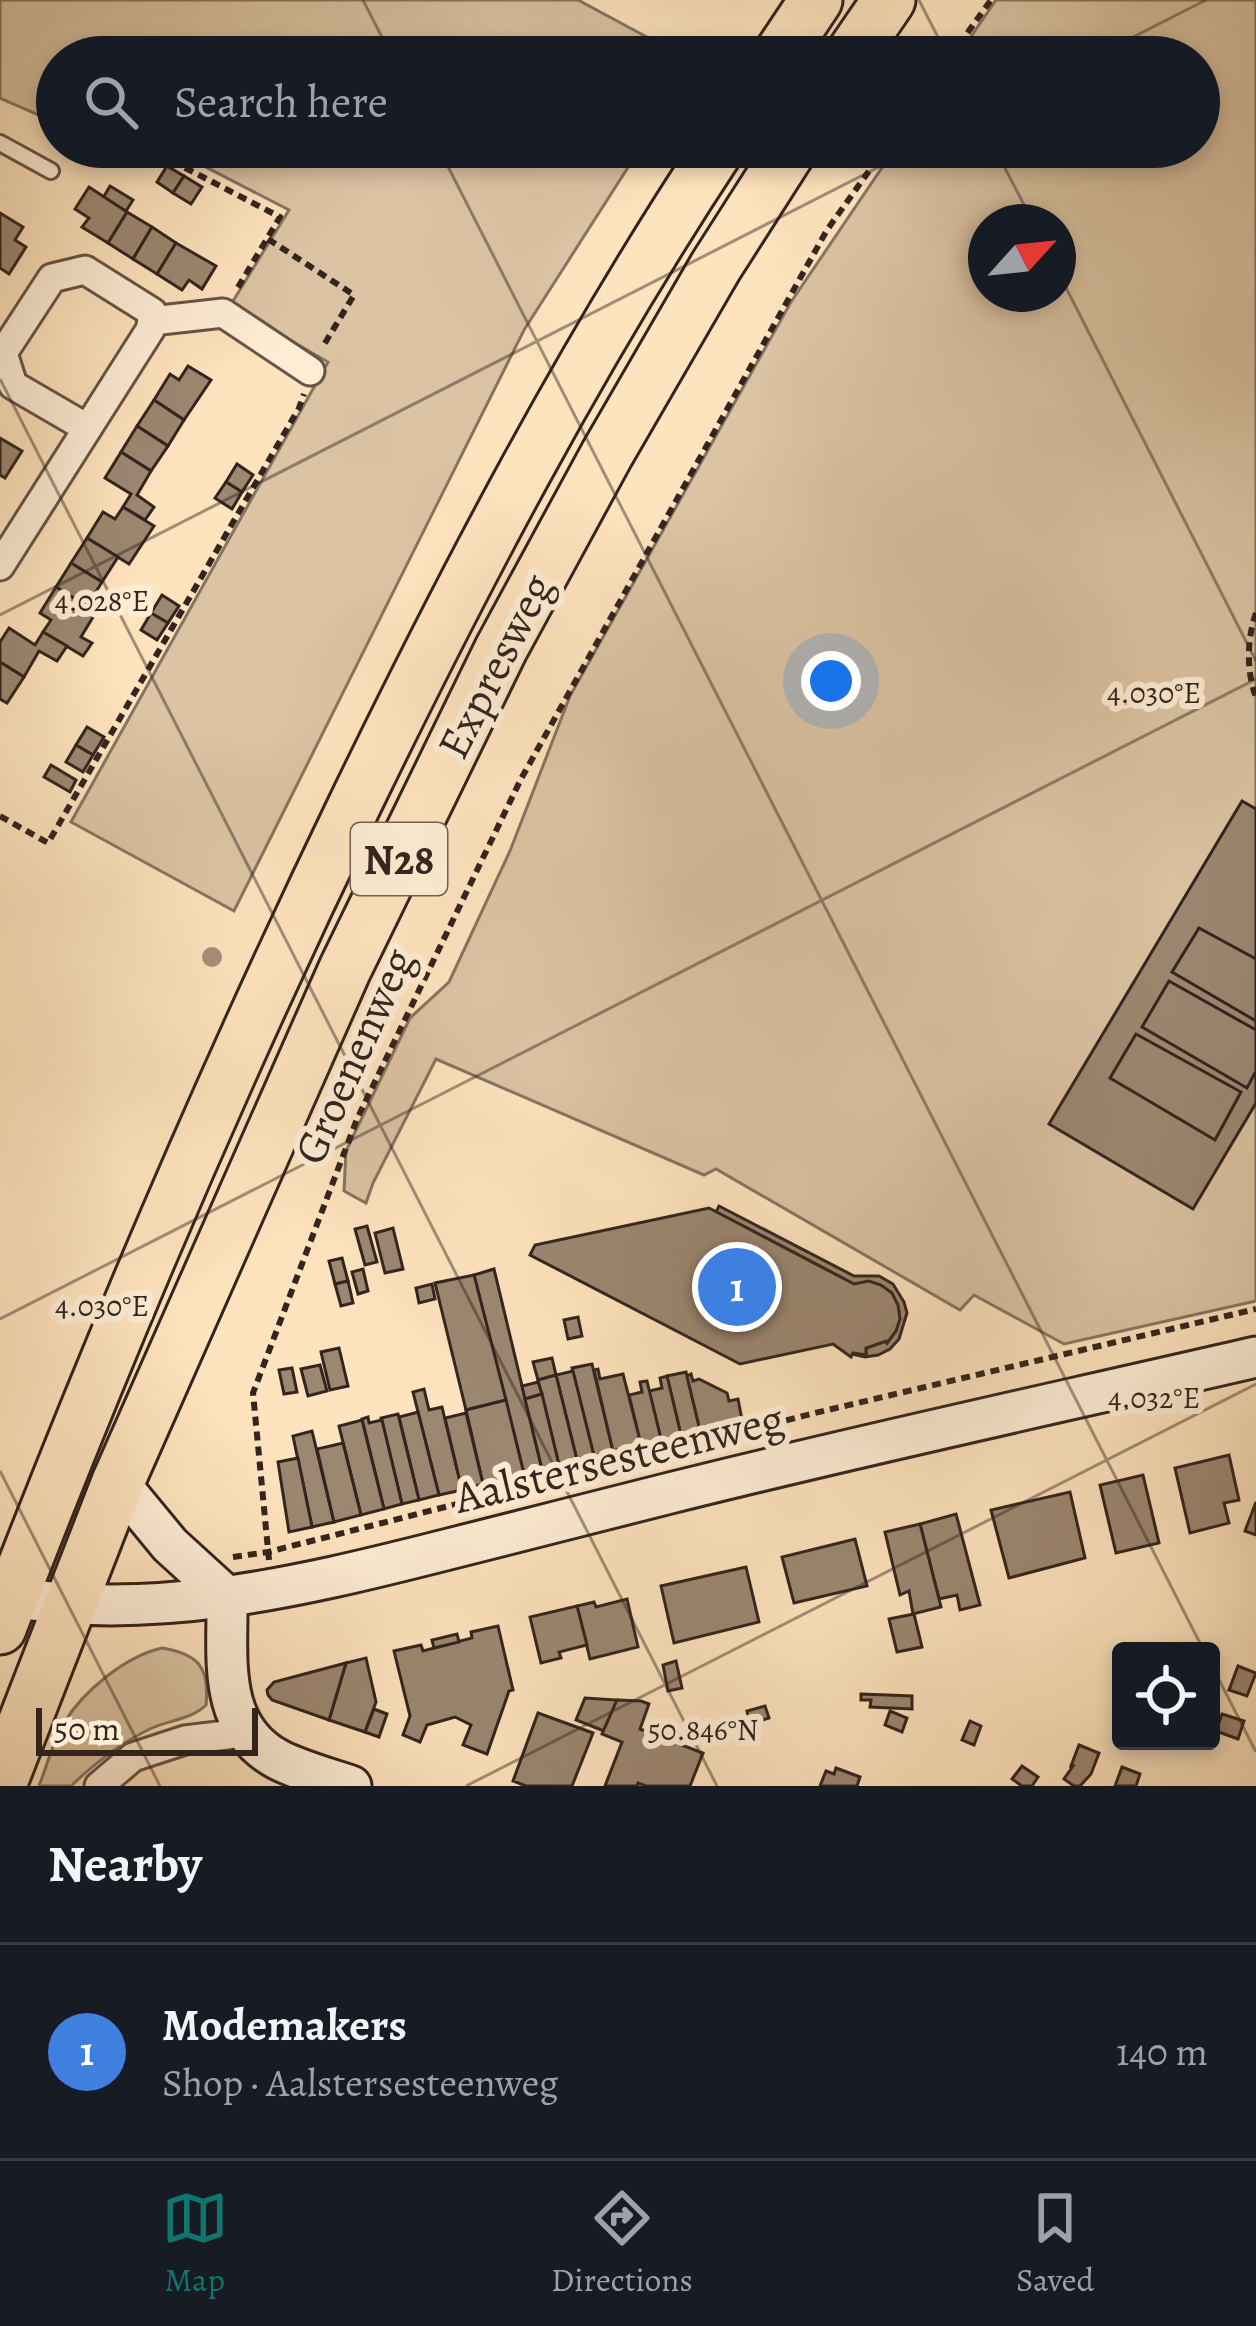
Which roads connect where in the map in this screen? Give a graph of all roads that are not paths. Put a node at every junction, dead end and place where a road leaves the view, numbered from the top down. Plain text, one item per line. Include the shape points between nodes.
1 (816, 0) edge
2 (889, 0) edge
3 (792, 36) edge
4 (864, 36) edge
5 (0, 143) edge
6 (36, 163) edge
7 (46, 168) edge
8 (705, 168) edge
9 (779, 168) edge
10 (51, 171) dead end
11 (152, 321) junction
12 (310, 371) road end
13 (87, 428) junction
14 (0, 566) edge
15 (1256, 1357) edge
16 (118, 1482) junction
17 (227, 1597) junction
18 (71, 1603) junction
19 (4, 1606) edge
20 (243, 1733) junction
21 (0, 1784) edge
22 (99, 1786) edge
23 (351, 1786) edge

1 - 3 highway
2 - 4 highway
5 - 6 lane
7 - 10 lane
8 - 19 highway, Expresweg / N28 via 444,620 257,1011
9 - 16 highway, Expresweg / N28 via 501,649 345,969
11 - 12 street via 223,313
11 - 13 street
11 - 13 street via 152,311 85,270 52,278 3,353 14,385
13 - 14 street
15 - 17 main road, Aalstersesteenweg via 343,1576 270,1571
16 - 17 main road
16 - 18 highway, Expresweg / N28
17 - 18 main road, Aalstersesteenweg
17 - 20 main road via 228,1676
18 - 19 main road, Aalstersesteenweg
18 - 21 highway, N28
20 - 22 street via 133,1757
20 - 23 main road via 281,1761

